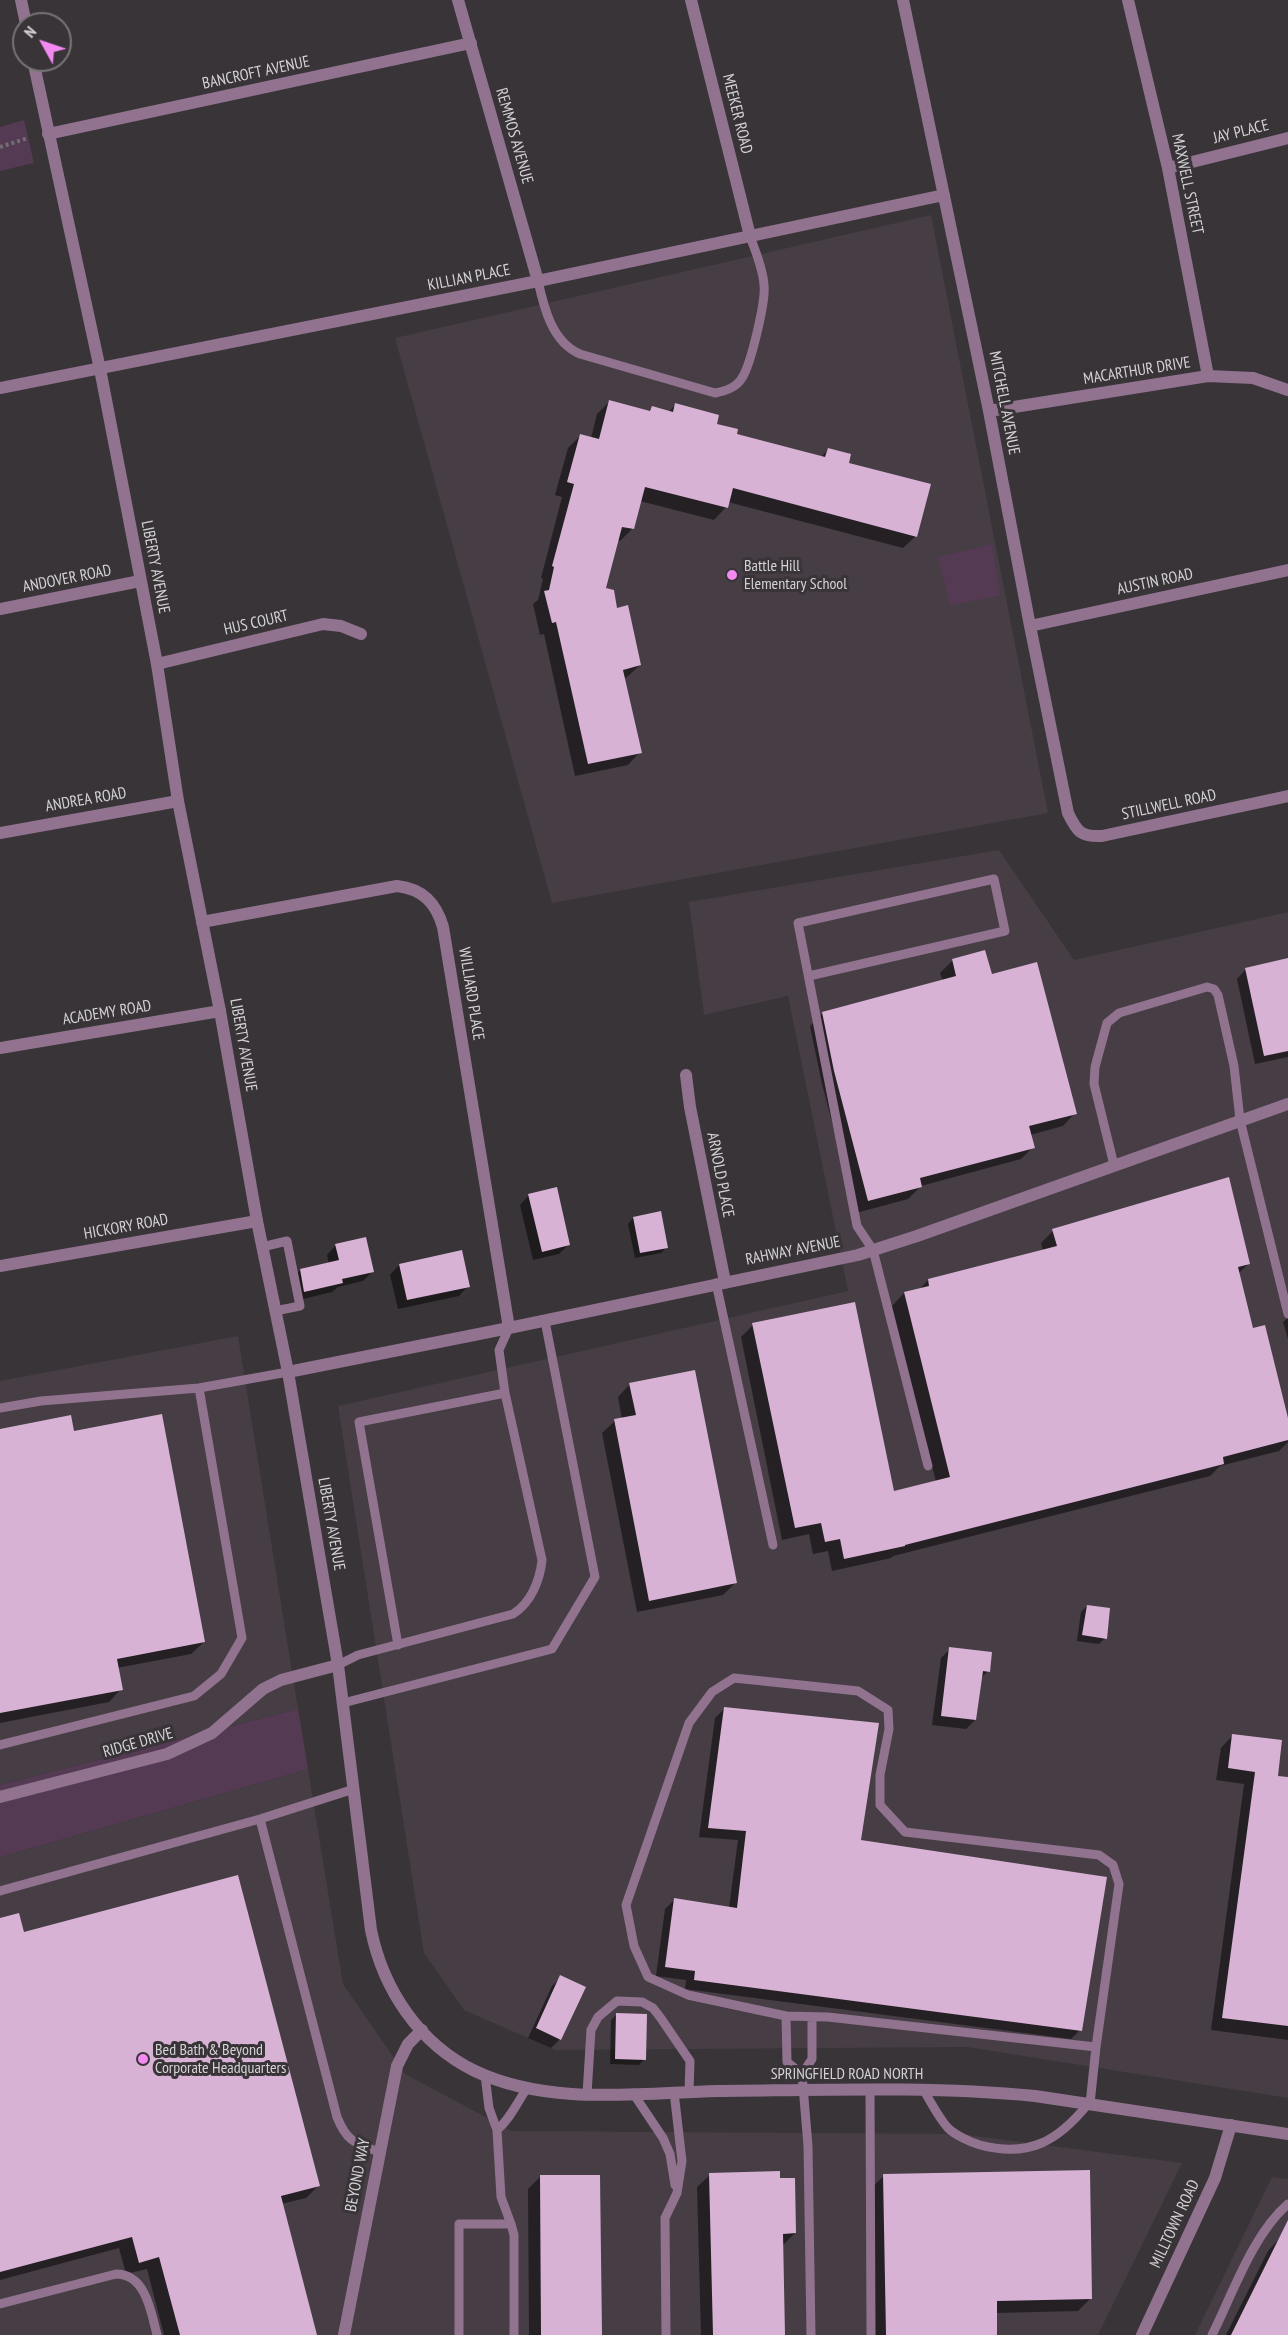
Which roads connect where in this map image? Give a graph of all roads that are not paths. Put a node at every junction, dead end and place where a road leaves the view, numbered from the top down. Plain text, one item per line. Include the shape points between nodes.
1 (458, 0) edge
2 (691, 0) edge
3 (903, 0) edge
4 (1128, 0) edge
5 (471, 44) junction
6 (35, 72) edge
7 (48, 134) junction
8 (1288, 138) edge
9 (1168, 168) junction
10 (944, 195) junction
11 (750, 236) junction
12 (538, 281) junction
13 (100, 369) junction
14 (1208, 376) junction
15 (0, 388) edge
16 (1288, 390) edge
17 (989, 411) junction
18 (1288, 570) edge
19 (140, 581) junction
20 (0, 609) edge
21 (1030, 626) junction
22 (361, 634) dead end
23 (157, 664) junction
24 (1288, 796) edge
25 (178, 801) junction
26 (1068, 813) joint
27 (0, 833) edge
28 (202, 922) junction
29 (809, 976) junction
30 (220, 1011) junction
31 (0, 1047) edge
32 (686, 1075) dead end
33 (1288, 1104) edge
34 (1240, 1120) junction
35 (1114, 1165) junction
36 (257, 1221) junction
37 (262, 1247) junction
38 (873, 1250) junction
39 (0, 1266) edge
40 (720, 1282) junction
41 (275, 1311) junction
42 (1288, 1314) edge
43 (545, 1321) junction
44 (509, 1328) junction
45 (288, 1372) junction
46 (199, 1388) junction
47 (505, 1393) junction
48 (0, 1408) edge
49 (928, 1466) dead end
50 (773, 1545) dead end
51 (398, 1645) junction
52 (338, 1665) junction
53 (343, 1703) junction
54 (0, 1745) edge
55 (354, 1789) junction
56 (0, 1797) edge
57 (260, 1820) junction
58 (0, 1890) edge
59 (786, 2016) junction
60 (812, 2017) junction
61 (422, 2030) junction
62 (1096, 2048) junction
63 (802, 2074) junction
64 (484, 2075) junction
65 (527, 2088) junction
66 (870, 2088) junction
67 (923, 2089) junction
68 (805, 2090) junction
69 (674, 2092) junction
70 (688, 2092) junction
71 (633, 2093) junction
72 (587, 2094) junction
73 (1089, 2104) junction
74 (1231, 2125) junction
75 (497, 2130) junction
76 (1288, 2134) edge
77 (379, 2152) junction
78 (677, 2193) junction
79 (1288, 2204) edge
80 (511, 2224) junction
81 (0, 2304) edge
82 (158, 2335) edge
83 (344, 2335) edge
84 (459, 2335) edge
85 (514, 2335) edge
86 (666, 2335) edge
87 (811, 2335) edge
88 (871, 2335) edge
89 (1142, 2335) edge
90 (1212, 2335) edge

1 - 5 street, REMMOS AVENUE
2 - 11 street, MEEKER ROAD
3 - 10 street, MITCHELL AVENUE
4 - 9 street, MAXWELL STREET
5 - 7 street, BANCROFT AVENUE
5 - 12 street, REMMOS AVENUE
6 - 7 street, LIBERTY AVENUE
7 - 13 street, LIBERTY AVENUE
8 - 9 street, JAY PLACE
9 - 14 street, MAXWELL STREET
10 - 11 street, KILLIAN PLACE
10 - 17 street, MITCHELL AVENUE
11 - 12 street, KILLIAN PLACE
11 - 12 lane via 765,297 741,380 727,391 714,393 568,349 544,310
12 - 13 street, KILLIAN PLACE
13 - 15 street, KILLIAN PLACE
13 - 19 street, LIBERTY AVENUE
14 - 16 street, MACARTHUR DRIVE via 1238,375
14 - 17 street, MACARTHUR DRIVE
17 - 21 street, MITCHELL AVENUE
18 - 21 street, AUSTIN ROAD
19 - 20 street, ANDOVER ROAD
19 - 23 street, LIBERTY AVENUE
21 - 26 street, MITCHELL AVENUE
22 - 23 street, HUS COURT via 323,624
23 - 25 street, LIBERTY AVENUE
24 - 26 street, STILLWELL ROAD via 1102,836 1088,837 1075,829
25 - 27 street, ANDREA ROAD
25 - 28 street, LIBERTY AVENUE
28 - 30 street, LIBERTY AVENUE
28 - 44 street, WILLIARD PLACE via 384,887 411,888 431,901 443,927
29 - 29 lane via 798,923 994,879 1005,931
29 - 38 lane via 857,1226
30 - 31 street, ACADEMY ROAD
30 - 36 street, LIBERTY AVENUE
32 - 40 street, ARNOLD PLACE
33 - 34 street, RAHWAY AVENUE
34 - 35 street, RAHWAY AVENUE
34 - 35 lane via 1234,1066 1214,989 1207,987 1119,1013 1107,1023 1094,1084
34 - 42 lane
35 - 38 street, RAHWAY AVENUE
36 - 37 street, LIBERTY AVENUE
36 - 39 street, HICKORY ROAD
37 - 41 street, LIBERTY AVENUE
37 - 41 lane via 287,1241 300,1306
38 - 40 street, RAHWAY AVENUE
38 - 49 lane
40 - 43 street, RAHWAY AVENUE
40 - 50 lane
41 - 45 street, LIBERTY AVENUE
43 - 44 street, RAHWAY AVENUE
43 - 53 lane via 595,1577 552,1649
44 - 45 street, RAHWAY AVENUE
44 - 47 lane via 499,1350
45 - 46 lane
45 - 52 street, LIBERTY AVENUE
46 - 48 lane
46 - 54 lane via 242,1638 221,1674 194,1696
47 - 51 lane via 542,1560 540,1574 524,1607 513,1614
47 - 51 lane via 359,1422
51 - 52 lane via 358,1655
52 - 53 street, LIBERTY AVENUE
52 - 56 street, RIDGE DRIVE via 281,1680 263,1689 212,1733 167,1754
53 - 55 street, LIBERTY AVENUE
55 - 57 lane
55 - 61 street, LIBERTY AVENUE via 375,1948 396,1999
57 - 58 lane
57 - 77 lane via 337,2116 352,2142
59 - 60 lane
59 - 62 lane via 688,1995 648,1977 634,1946 626,1905 689,1723 712,1692 734,1678 858,1691 888,1710 880,1805 905,1832 1099,1855 1113,1865 1119,1884
59 - 63 lane via 787,2062
60 - 62 lane
60 - 63 lane via 812,2059
61 - 64 street, SPRINGFIELD ROAD NORTH via 447,2054
61 - 77 street, BEYOND WAY via 399,2060
62 - 73 lane
63 - 68 lane
64 - 65 street, SPRINGFIELD ROAD NORTH
64 - 75 lane
65 - 72 street, SPRINGFIELD ROAD NORTH
65 - 75 lane via 508,2121
66 - 67 street, SPRINGFIELD ROAD NORTH
66 - 68 street, SPRINGFIELD ROAD NORTH
66 - 88 lane
67 - 73 street, SPRINGFIELD ROAD NORTH via 1003,2093
67 - 73 lane via 949,2129 974,2143 998,2150 1029,2148 1049,2140 1070,2126
68 - 70 street, SPRINGFIELD ROAD NORTH
68 - 87 lane
69 - 70 street, SPRINGFIELD ROAD NORTH
69 - 71 street, SPRINGFIELD ROAD NORTH
69 - 78 lane via 682,2161
70 - 72 lane via 690,2061 653,2008 642,2002 617,2001 598,2017 591,2030
71 - 72 street, SPRINGFIELD ROAD NORTH
71 - 78 lane via 663,2138
73 - 74 street, SPRINGFIELD ROAD NORTH
74 - 76 street, SPRINGFIELD ROAD NORTH
74 - 89 street, MILLTOWN ROAD via 1215,2178
75 - 80 lane via 501,2197
77 - 83 street, BEYOND WAY
78 - 86 lane via 665,2218
79 - 90 lane via 1273,2217 1250,2256
80 - 84 lane via 459,2224
80 - 85 lane
81 - 82 lane via 125,2274 141,2288

